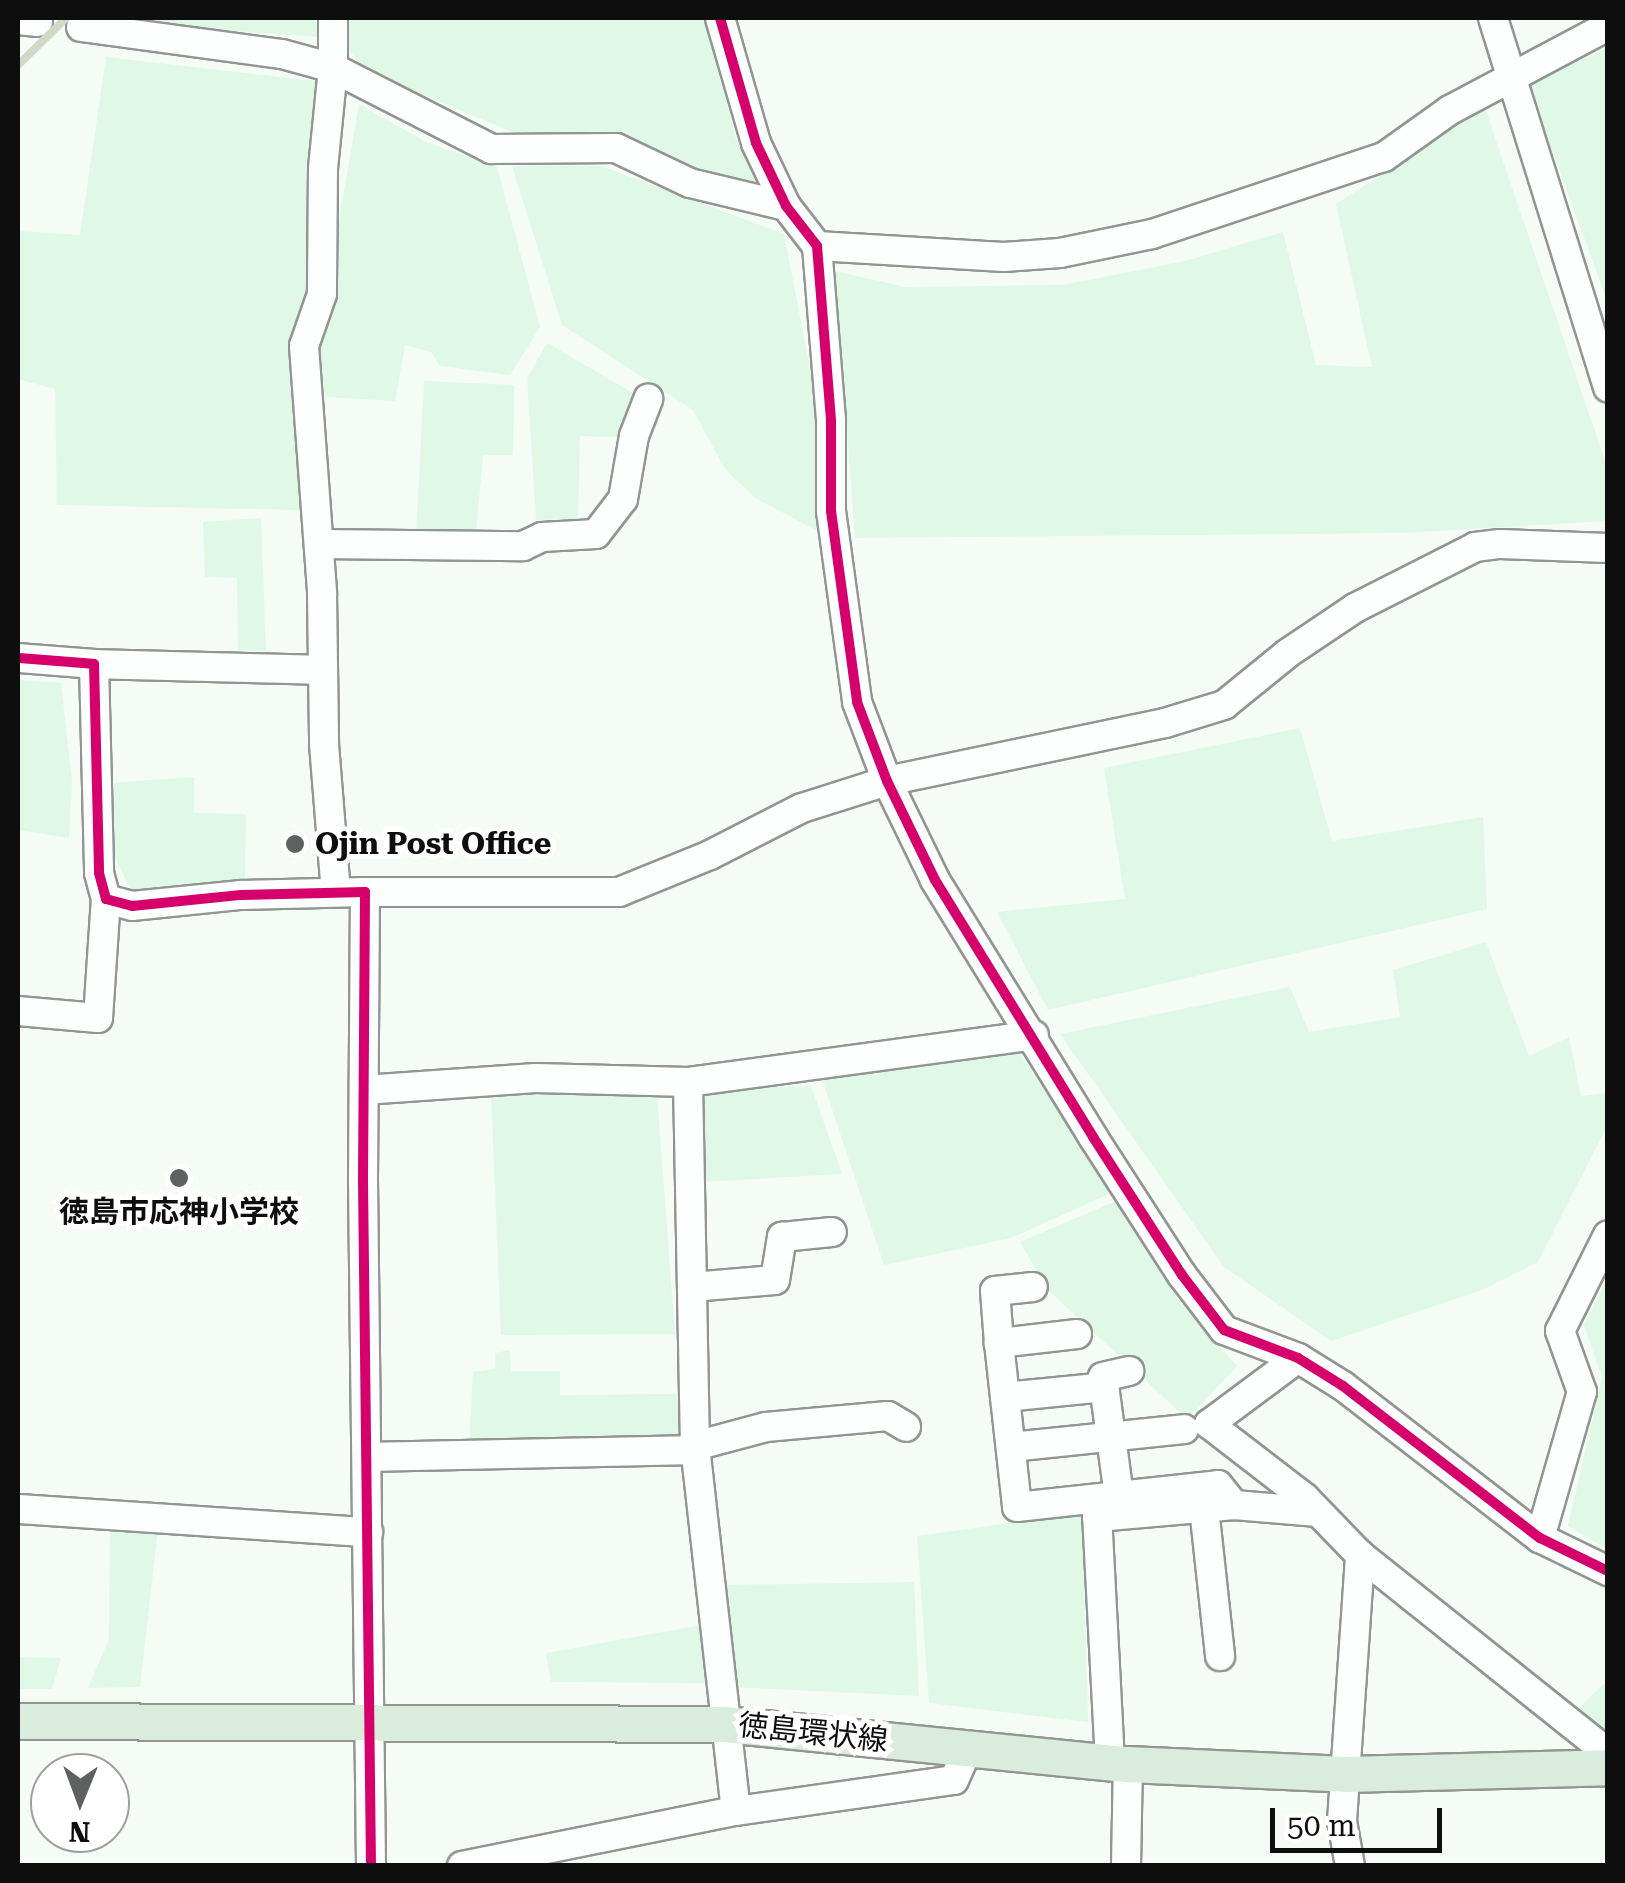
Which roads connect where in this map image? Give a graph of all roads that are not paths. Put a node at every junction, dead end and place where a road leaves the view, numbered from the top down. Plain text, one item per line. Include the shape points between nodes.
1 (334, 18) edge
2 (720, 18) edge
3 (1493, 18) edge
4 (1608, 26) edge
5 (82, 27) dead end
6 (333, 68) junction
7 (1512, 78) junction
8 (786, 206) junction
9 (817, 246) junction
10 (1606, 379) edge
11 (648, 400) dead end
12 (319, 544) junction
13 (1608, 548) edge
14 (18, 658) edge
15 (94, 664) junction
16 (323, 670) junction
17 (887, 782) junction
18 (336, 892) junction
19 (365, 892) junction
20 (106, 899) junction
21 (18, 1011) edge
22 (1034, 1036) junction
23 (688, 1082) junction
24 (364, 1090) junction
25 (832, 1232) dead end
26 (1608, 1235) edge
27 (692, 1287) junction
28 (1033, 1288) dead end
29 (1077, 1334) dead end
30 (999, 1343) junction
31 (1298, 1358) junction
32 (1129, 1371) dead end
33 (1105, 1387) junction
34 (1005, 1397) junction
35 (906, 1427) dead end
36 (1184, 1429) dead end
37 (1112, 1440) junction
38 (1010, 1447) junction
39 (695, 1448) junction
40 (368, 1457) junction
41 (1119, 1496) junction
42 (1234, 1505) junction
43 (1204, 1508) junction
44 (18, 1509) edge
45 (1318, 1512) junction
46 (368, 1532) junction
47 (1540, 1538) junction
48 (1360, 1555) junction
49 (1608, 1571) edge
50 (1220, 1656) dead end
51 (18, 1721) edge
52 (370, 1721) junction
53 (724, 1724) junction
54 (968, 1750) junction
55 (1608, 1753) edge
56 (1119, 1763) junction
57 (1608, 1768) edge
58 (1346, 1774) junction
59 (736, 1810) junction
60 (371, 1866) edge
61 (462, 1866) edge
62 (1126, 1866) edge
63 (1350, 1866) edge

1 - 6 street
2 - 8 street via 756,144
3 - 7 street
4 - 7 street
5 - 6 street via 282,54
6 - 8 street via 491,149 616,148 690,183
6 - 12 street via 323,169 322,294 304,346
7 - 9 street via 1450,110 1384,158 1152,234 1004,257
7 - 10 street
8 - 9 street
9 - 17 street via 840,590 857,702
11 - 12 street via 623,500 596,534 542,537 523,546
12 - 16 street
13 - 17 street via 1474,547 1354,608 1224,705 1164,724
14 - 15 street
15 - 16 street
15 - 20 street via 98,873
16 - 18 street
17 - 19 street via 802,808 619,892
17 - 22 street via 935,880
18 - 19 street
18 - 20 street via 132,906
19 - 24 street
20 - 21 street via 98,1018
22 - 23 street
22 - 31 street via 1182,1275 1224,1330
23 - 24 street via 536,1078
23 - 27 street
24 - 40 street
25 - 27 street via 782,1238 775,1280
26 - 47 street via 1560,1331 1582,1392
27 - 39 street
28 - 30 street via 996,1291
29 - 30 street
30 - 34 street
31 - 45 street via 1210,1424
31 - 47 street
32 - 33 street via 1103,1377
33 - 34 street
33 - 37 street
34 - 38 street
35 - 39 street via 888,1416 853,1419 766,1428
36 - 37 street
37 - 38 street
37 - 41 street
38 - 41 street via 1018,1508
39 - 40 street
39 - 53 street
40 - 46 street
41 - 42 street via 1218,1485
42 - 43 street
42 - 45 street
43 - 50 street
43 - 56 street via 1097,1517
44 - 46 street
45 - 48 street
46 - 52 street
47 - 49 street
48 - 55 street
48 - 58 street
51 - 52 main road, 徳島環状線
52 - 53 main road, 徳島環状線
52 - 60 street
53 - 54 main road, 徳島環状線
53 - 59 street
54 - 56 main road, 徳島環状線
54 - 59 street via 954,1780
56 - 58 main road, 徳島環状線
56 - 62 street
57 - 58 main road, 徳島環状線
58 - 63 street via 1342,1821
59 - 61 street

